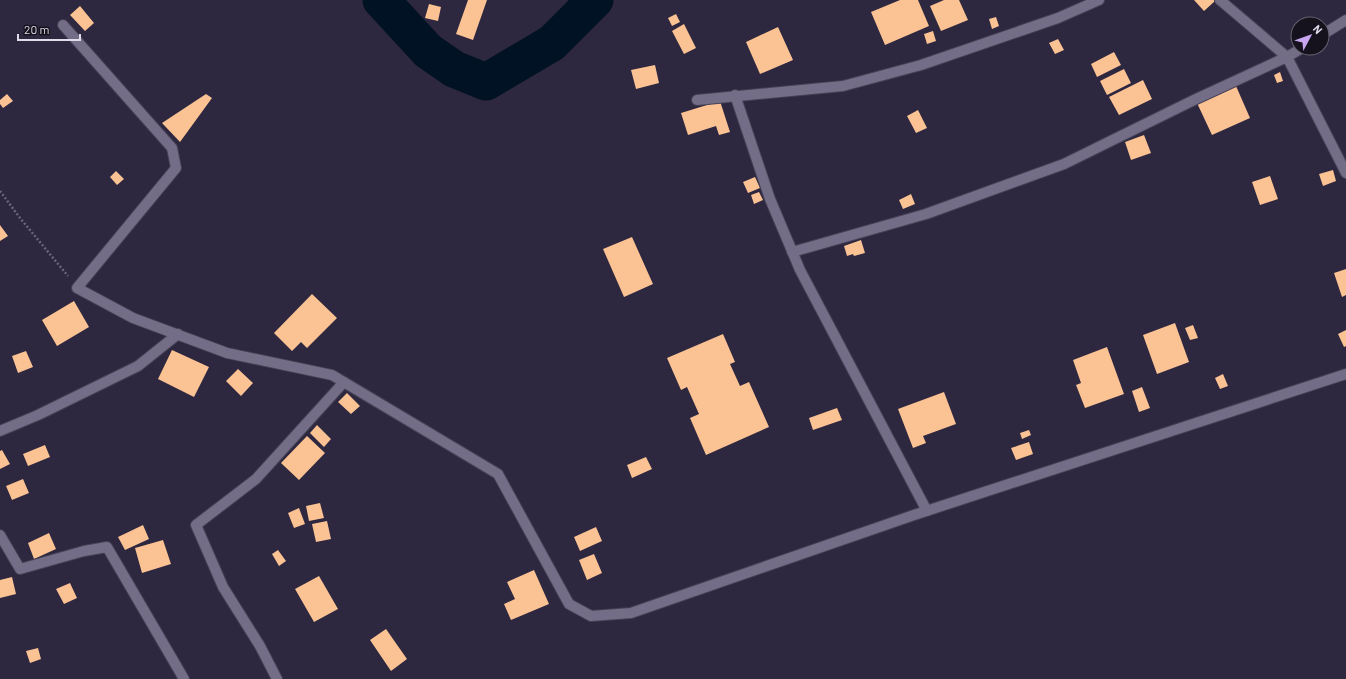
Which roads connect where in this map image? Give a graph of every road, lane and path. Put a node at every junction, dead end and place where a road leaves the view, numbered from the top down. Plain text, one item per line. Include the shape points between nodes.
1 (1099, 0) edge
2 (1220, 0) edge
3 (1346, 20) edge
4 (63, 25) dead end
5 (1330, 30) edge
6 (1290, 55) edge
7 (1287, 57) junction
8 (736, 96) junction
9 (696, 100) dead end
10 (1346, 173) edge
11 (0, 191) edge
12 (792, 252) junction
13 (77, 288) junction
14 (178, 334) junction
15 (1346, 374) edge
16 (344, 382) junction
17 (0, 431) edge
18 (927, 511) junction
19 (0, 536) edge
20 (184, 679) edge
21 (277, 679) edge

1 - 8 street via 1058,18 921,65 843,86
2 - 7 street
3 - 5 street
4 - 13 street via 172,148 176,168
6 - 7 street
7 - 10 street
7 - 12 street via 1064,164 926,214
8 - 9 street
8 - 12 street via 770,199
11 - 13 path
12 - 18 street
13 - 14 street via 133,318
14 - 16 street via 227,353 332,375
14 - 17 street via 138,366
15 - 18 street
16 - 18 street via 498,474 569,604 591,616 631,613
16 - 21 street via 256,479 196,525 223,587 260,646
19 - 20 street via 20,569 107,547

